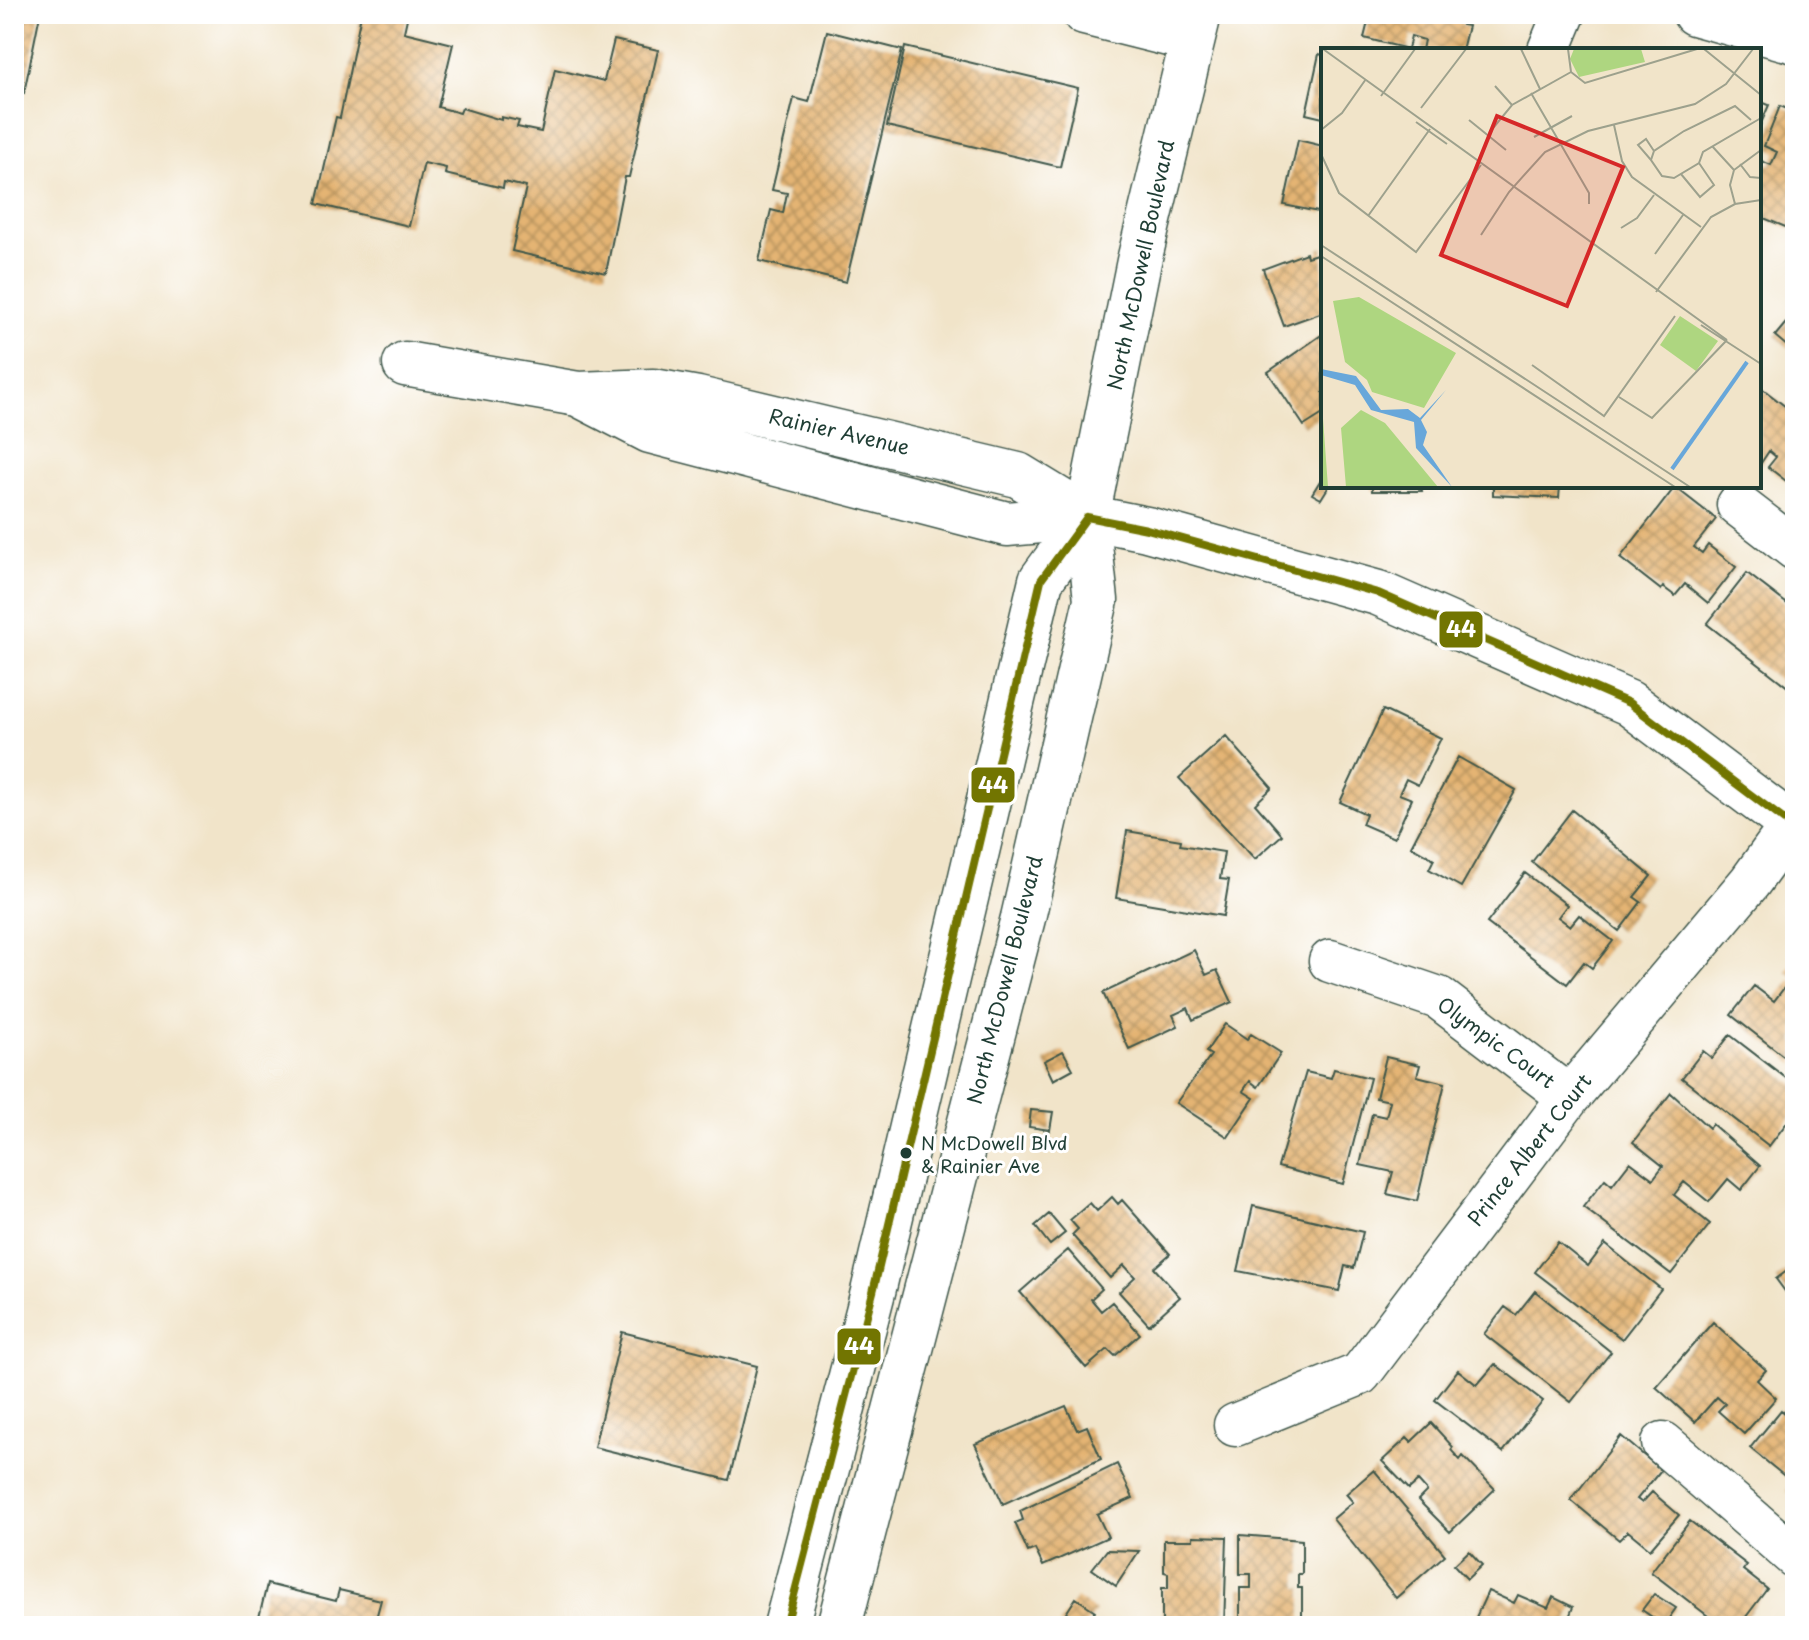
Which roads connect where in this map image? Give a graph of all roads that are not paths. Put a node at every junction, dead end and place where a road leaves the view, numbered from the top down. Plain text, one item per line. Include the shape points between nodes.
1 (1084, 14) edge
2 (1564, 14) edge
3 (1694, 14) edge
4 (1195, 28) edge
5 (1795, 42) edge
6 (1550, 48) edge
7 (405, 364) dead end
8 (1738, 505) dead end
9 (1087, 517) junction
10 (1795, 549) edge
11 (1794, 824) edge
12 (1330, 961) dead end
13 (1569, 1097) junction
14 (1235, 1425) dead end
15 (1663, 1443) dead end
16 (1795, 1557) edge
17 (786, 1626) edge
18 (839, 1626) edge

1 - 4 street
2 - 6 street
3 - 5 street
4 - 9 main road, North McDowell Boulevard via 1139,261
7 - 9 main road, Rainier Avenue via 578,394 653,391 698,399 1018,475
8 - 10 street
9 - 11 main road, Rainier Avenue via 1378,593 1629,703
9 - 17 main road, North McDowell Boulevard via 1041,580 873,1292
9 - 18 main road, North McDowell Boulevard via 1096,600 1023,918
11 - 13 street, Prince Albert Court
12 - 13 street, Olympic Court via 1439,998
13 - 14 street, Prince Albert Court via 1360,1374
15 - 16 street

